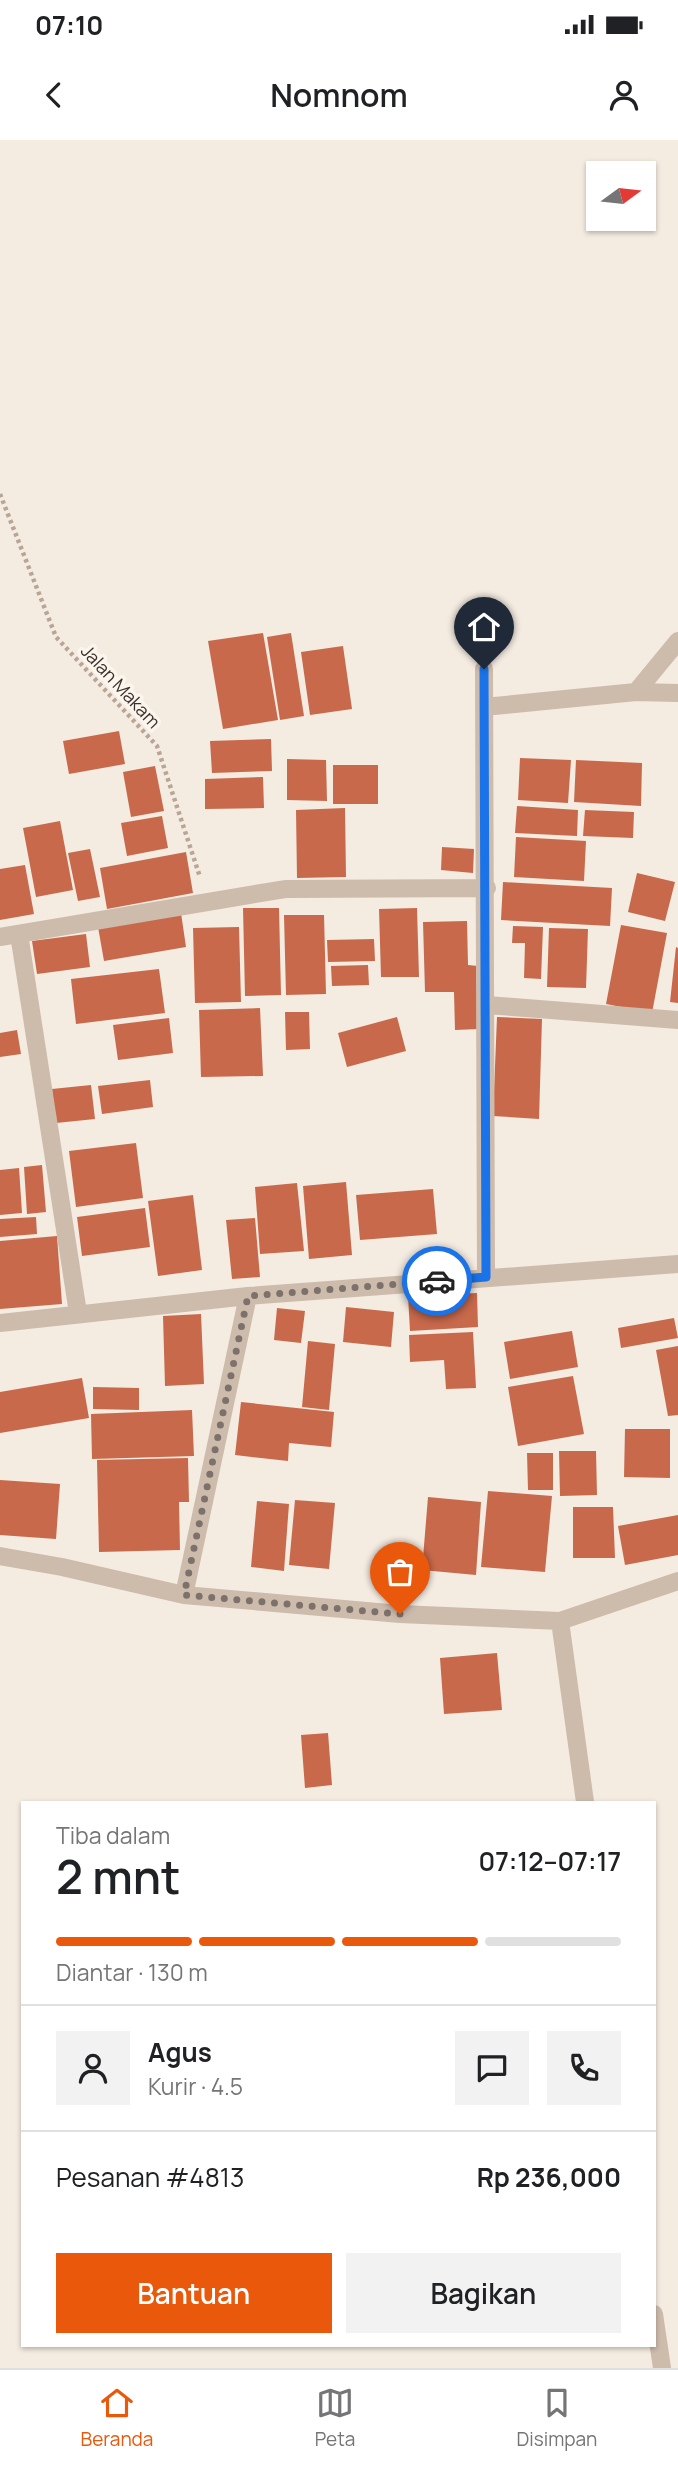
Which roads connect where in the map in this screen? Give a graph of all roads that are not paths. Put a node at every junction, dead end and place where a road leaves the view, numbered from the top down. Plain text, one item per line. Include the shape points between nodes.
1 (678, 641) edge
2 (484, 669) dead end
3 (636, 692) junction
4 (678, 693) edge
5 (484, 707) junction
6 (487, 888) junction
7 (19, 934) junction
8 (0, 937) edge
9 (486, 1005) junction
10 (678, 1020) edge
11 (678, 1264) edge
12 (486, 1277) junction
13 (248, 1296) junction
14 (78, 1313) junction
15 (0, 1323) edge
16 (0, 1556) edge
17 (678, 1581) edge
18 (184, 1595) junction
19 (560, 1621) junction
20 (585, 1801) edge
21 (656, 2328) edge
22 (662, 2368) edge

1 - 3 street
2 - 5 street
3 - 4 street
3 - 5 street
5 - 6 street
6 - 7 street via 285,889
6 - 9 street
7 - 8 street
7 - 14 street
9 - 10 street
9 - 12 street
11 - 12 street
12 - 13 street
13 - 14 street
13 - 18 street
14 - 15 street
16 - 18 street
17 - 19 street
18 - 19 street via 400,1614
19 - 20 street
21 - 22 street

